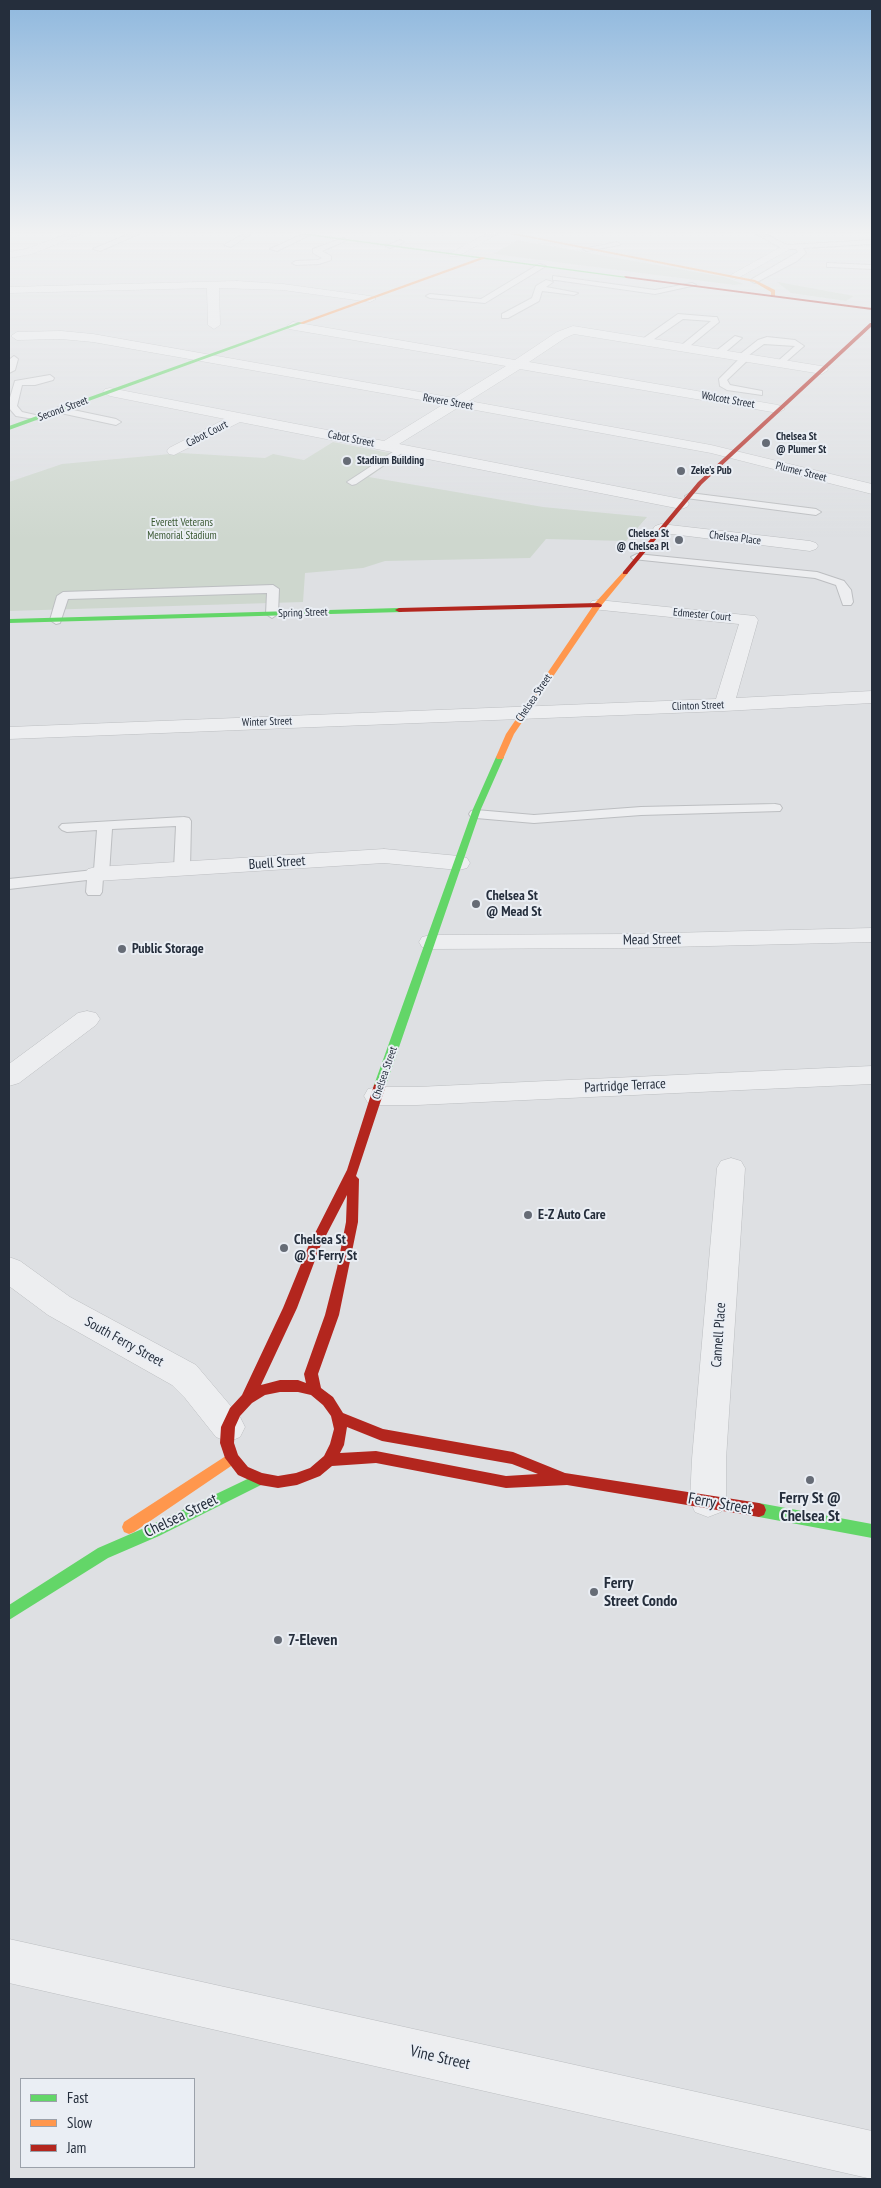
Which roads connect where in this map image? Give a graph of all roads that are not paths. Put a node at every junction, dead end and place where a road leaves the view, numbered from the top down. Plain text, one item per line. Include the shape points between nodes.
1 (24, 336) edge
2 (266, 336) edge
3 (351, 336) edge
4 (559, 336) edge
5 (609, 336) edge
6 (652, 336) edge
7 (698, 336) edge
8 (859, 336) edge
9 (738, 338) dead end
10 (644, 342) junction
11 (682, 348) junction
12 (719, 353) junction
13 (744, 357) junction
14 (206, 358) junction
15 (14, 359) dead end
16 (781, 363) junction
17 (516, 365) junction
18 (9, 370) edge
19 (822, 370) junction
20 (50, 378) dead end
21 (13, 383) edge
22 (110, 392) junction
23 (759, 393) dead end
24 (455, 403) junction
25 (778, 409) junction
26 (59, 410) junction
27 (239, 417) junction
28 (37, 418) junction
29 (116, 422) dead end
30 (9, 428) edge
31 (387, 446) junction
32 (402, 449) junction
33 (174, 451) dead end
34 (731, 454) junction
35 (352, 482) dead end
36 (872, 489) edge
37 (686, 500) junction
38 (816, 512) dead end
39 (661, 529) junction
40 (810, 546) dead end
41 (637, 557) junction
42 (847, 602) dead end
43 (598, 605) junction
44 (272, 614) junction
45 (56, 620) junction
46 (9, 621) edge
47 (872, 697) edge
48 (724, 705) junction
49 (524, 712) junction
50 (9, 733) edge
51 (775, 808) dead end
52 (476, 814) junction
53 (105, 825) junction
54 (67, 827) dead end
55 (459, 863) junction
56 (182, 868) junction
57 (97, 880) junction
58 (9, 884) edge
59 (872, 935) edge
60 (431, 942) junction
61 (87, 1020) dead end
62 (872, 1075) edge
63 (9, 1077) edge
64 (378, 1096) junction
65 (731, 1168) dead end
66 (353, 1170) junction
67 (9, 1269) edge
68 (315, 1391) junction
69 (246, 1399) junction
70 (338, 1417) junction
71 (228, 1427) junction
72 (232, 1458) junction
73 (329, 1460) junction
74 (260, 1479) junction
75 (567, 1479) junction
76 (708, 1502) junction
77 (872, 1531) edge
78 (103, 1553) junction
79 (9, 1613) edge
80 (9, 1960) edge
81 (872, 2155) edge

1 - 14 street, Revere Street via 87,337
2 - 14 main road, Second Street
3 - 17 street, Wolcott Street
4 - 17 street
5 - 10 street
6 - 10 lane
7 - 11 lane
8 - 19 main road, Chelsea Street
9 - 12 lane
10 - 11 street
11 - 12 street
12 - 13 street
13 - 16 street
13 - 16 lane via 767,340 800,346
13 - 23 lane via 723,379 723,384
14 - 22 main road, Second Street
14 - 24 street, Revere Street
15 - 18 lane
16 - 19 street
17 - 24 street
17 - 25 street, Wolcott Street
19 - 25 main road, Chelsea Street
20 - 21 lane
21 - 28 lane via 12,406 19,414
22 - 26 main road, Second Street
22 - 27 street, Cabot Street
24 - 31 street
24 - 34 street, Revere Street
25 - 34 main road, Chelsea Street
26 - 28 main road, Second Street
26 - 29 lane
27 - 31 street, Cabot Street
27 - 33 street, Cabot Court
28 - 30 main road, Second Street
31 - 32 street, Cabot Street
32 - 35 lane
32 - 37 street, Cabot Street
34 - 36 street, Plumer Street
34 - 37 main road, Chelsea Street
37 - 38 lane
37 - 39 main road, Chelsea Street
39 - 40 street, Chelsea Place
39 - 41 main road, Chelsea Street
41 - 42 lane via 817,575 840,583
41 - 43 main road, Chelsea Street
43 - 44 main road, Spring Street
43 - 48 street, Edmester Court via 749,620
43 - 49 main road, Chelsea Street
44 - 45 main road, Spring Street
44 - 45 lane via 273,589 63,596
45 - 46 main road, Spring Street
47 - 48 street, Clinton Street
48 - 49 street, Clinton Street
49 - 50 street, Winter Street
49 - 52 main road, Chelsea Street via 510,734
51 - 52 lane via 642,811 534,819
52 - 55 main road, Chelsea Street
53 - 54 lane
53 - 56 lane via 184,821
53 - 57 lane
55 - 56 street, Buell Street via 390,856
55 - 60 main road, Chelsea Street
56 - 57 street, Buell Street
57 - 58 lane
59 - 60 street, Mead Street
60 - 64 main road, Chelsea Street
61 - 63 street
62 - 64 street, Partridge Terrace
64 - 66 main road, Chelsea Street
65 - 76 street, Cannell Place
66 - 68 main road, Chelsea Street via 352,1222 332,1315 311,1374
66 - 69 main road, Chelsea Street via 314,1247 290,1308
67 - 71 street, South Ferry Street via 59,1306 184,1375
68 - 69 main road via 298,1386 280,1386 262,1390
68 - 70 main road via 328,1401
69 - 71 main road via 234,1412
70 - 73 main road via 337,1445
70 - 75 main road, Ferry Street via 382,1435 513,1458
71 - 72 main road via 227,1443
72 - 74 main road via 243,1471
72 - 78 main road, Chelsea Street via 134,1522
73 - 74 main road via 315,1472 297,1479 278,1482
73 - 75 main road, Ferry Street via 376,1457 506,1482
74 - 78 main road, Chelsea Street
75 - 76 main road, Ferry Street
76 - 77 main road, Ferry Street
78 - 79 main road, Chelsea Street
80 - 81 street, Vine Street

